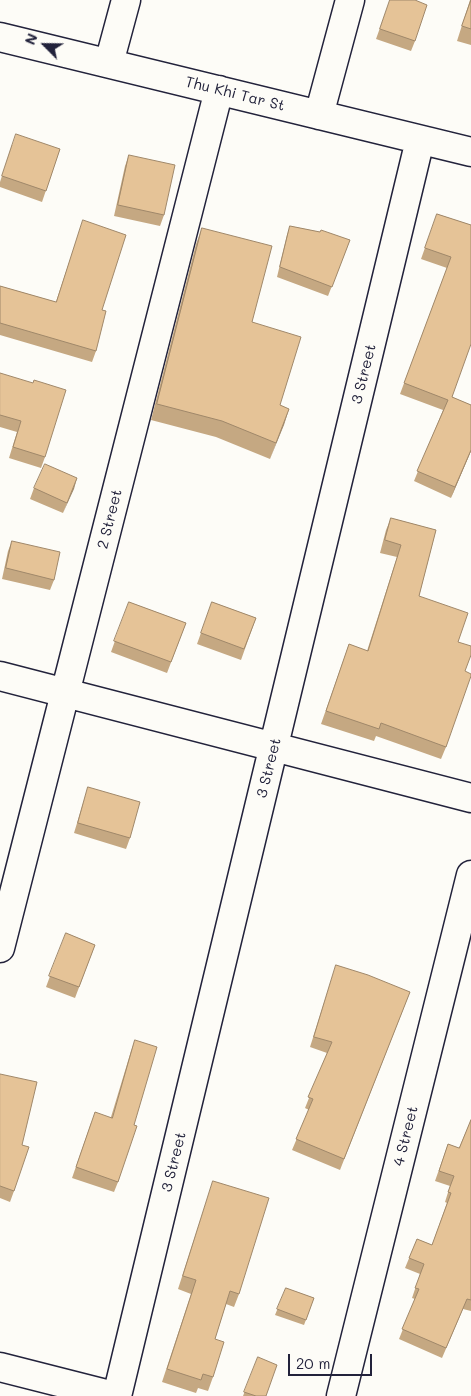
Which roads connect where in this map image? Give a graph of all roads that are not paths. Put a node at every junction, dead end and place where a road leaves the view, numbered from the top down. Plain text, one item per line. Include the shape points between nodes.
1 (126, 0) edge
2 (350, 0) edge
3 (2, 43) edge
4 (109, 64) junction
5 (219, 90) junction
6 (319, 115) junction
7 (420, 140) junction
8 (471, 152) edge
9 (0, 676) edge
10 (65, 692) junction
11 (274, 747) junction
12 (471, 798) edge
13 (471, 875) edge
14 (0, 948) edge
15 (0, 1367) edge
16 (115, 1396) edge
17 (341, 1396) edge

1 - 4 street
2 - 6 street
3 - 4 street, Thu Khi Tar St
4 - 5 street, Thu Khi Tar St
5 - 6 street, Thu Khi Tar St
5 - 10 street, 2 Street
6 - 7 street, Thu Khi Tar St
7 - 8 street, Thu Khi Tar St
7 - 11 street, 3 Street
9 - 10 street
10 - 11 street
10 - 14 street, 2 Street
11 - 12 street
11 - 16 street, 3 Street
13 - 17 street, 4 Street
15 - 16 street

